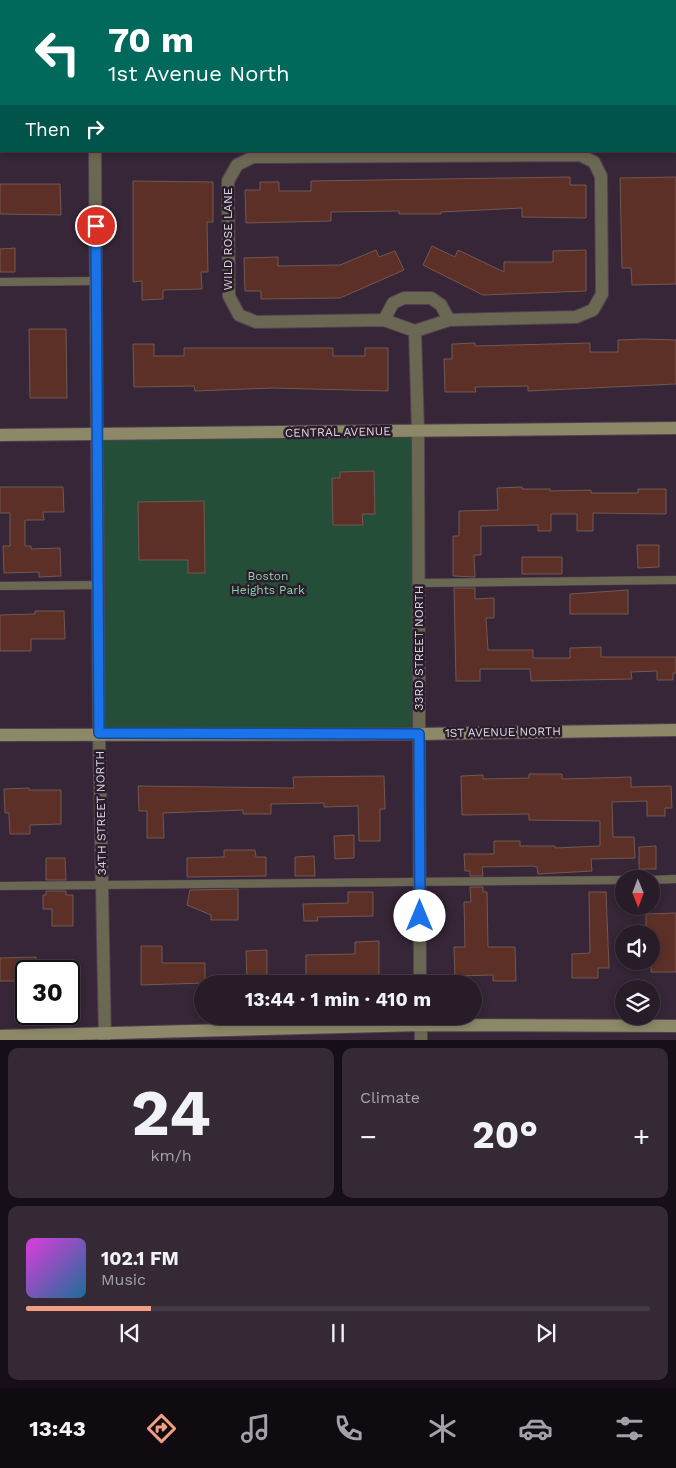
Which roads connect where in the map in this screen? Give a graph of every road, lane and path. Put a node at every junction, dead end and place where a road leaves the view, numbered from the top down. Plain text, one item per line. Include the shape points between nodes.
1 (95, 152) edge
2 (0, 282) edge
3 (96, 282) junction
4 (384, 320) junction
5 (449, 320) junction
6 (415, 331) junction
7 (676, 428) edge
8 (418, 432) junction
9 (0, 435) edge
10 (97, 435) junction
11 (676, 580) edge
12 (419, 583) junction
13 (98, 585) junction
14 (0, 586) edge
15 (676, 730) edge
16 (99, 733) junction
17 (419, 734) junction
18 (0, 735) edge
19 (676, 879) edge
20 (615, 880) edge
21 (660, 880) edge
22 (420, 882) junction
23 (102, 885) junction
24 (0, 886) edge
25 (420, 975) edge
26 (482, 1022) edge
27 (342, 1025) edge
28 (421, 1025) edge
29 (676, 1026) edge
30 (0, 1036) edge
31 (105, 1037) edge
32 (421, 1040) edge

1 - 3 street, 34TH STREET NORTH
2 - 3 lane
3 - 10 street, 34TH STREET NORTH
4 - 5 street via 393,303 404,298 431,298 441,305
4 - 5 street, WILD ROSE LANE via 256,322 239,315 229,296 228,181 237,165 253,158 273,157 580,155 594,162 601,176 602,294 593,310 576,318
4 - 6 street, WILD ROSE LANE
5 - 6 street, WILD ROSE LANE
6 - 8 street
7 - 8 main road, CENTRAL AVENUE
8 - 10 main road, CENTRAL AVENUE
8 - 12 street, 33RD STREET NORTH
9 - 10 main road, CENTRAL AVENUE
10 - 13 street, 34TH STREET NORTH
11 - 12 lane
12 - 17 street, 33RD STREET NORTH
13 - 14 lane
13 - 16 street, 34TH STREET NORTH
15 - 17 main road, 1ST AVENUE NORTH
16 - 17 main road, 1ST AVENUE NORTH
16 - 18 main road, 1ST AVENUE NORTH
16 - 23 street, 34TH STREET NORTH
17 - 22 street, 33RD STREET NORTH
19 - 21 lane
20 - 22 lane
22 - 23 lane
22 - 25 street, 33RD STREET NORTH
23 - 24 lane
23 - 31 street, 34TH STREET NORTH
26 - 29 main road
27 - 31 main road
28 - 32 street
30 - 31 main road

